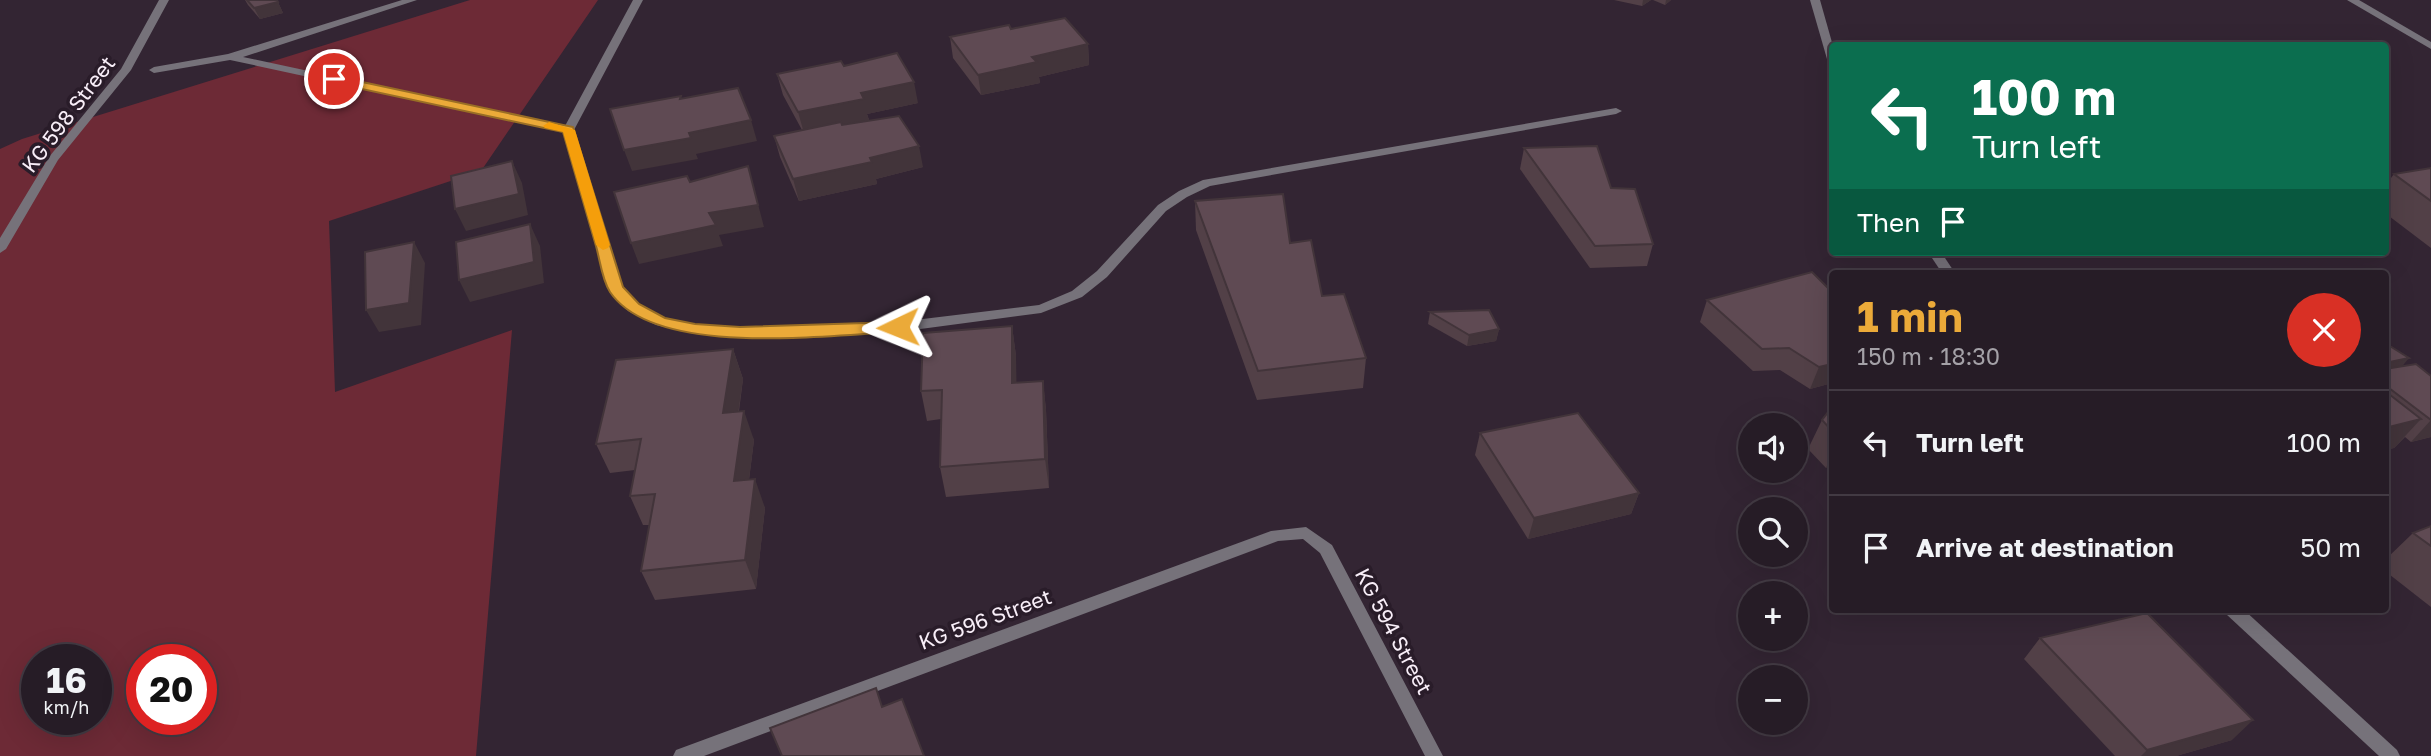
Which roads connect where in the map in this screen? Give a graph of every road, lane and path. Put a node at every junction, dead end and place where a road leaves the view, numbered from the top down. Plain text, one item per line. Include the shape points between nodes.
1 (164, 0) edge
2 (412, 0) edge
3 (638, 0) edge
4 (1815, 0) edge
5 (2352, 0) edge
6 (2431, 46) edge
7 (1829, 49) edge
8 (230, 57) junction
9 (154, 70) dead end
10 (1616, 111) dead end
11 (568, 130) junction
12 (0, 249) edge
13 (1306, 533) joint
14 (2236, 613) edge
15 (682, 756) edge
16 (1434, 756) edge
17 (2391, 756) edge

1 - 12 street, KG 598 Street via 126,70 54,159
2 - 8 street
3 - 11 street
4 - 7 street
5 - 6 street
8 - 9 street
8 - 11 street
10 - 11 street via 1206,183 1162,208 1077,294 1041,310 898,327 740,332 660,322 633,308 616,289
13 - 15 street, KG 596 Street via 1277,536
13 - 16 street, KG 594 Street via 1326,550
14 - 17 street

